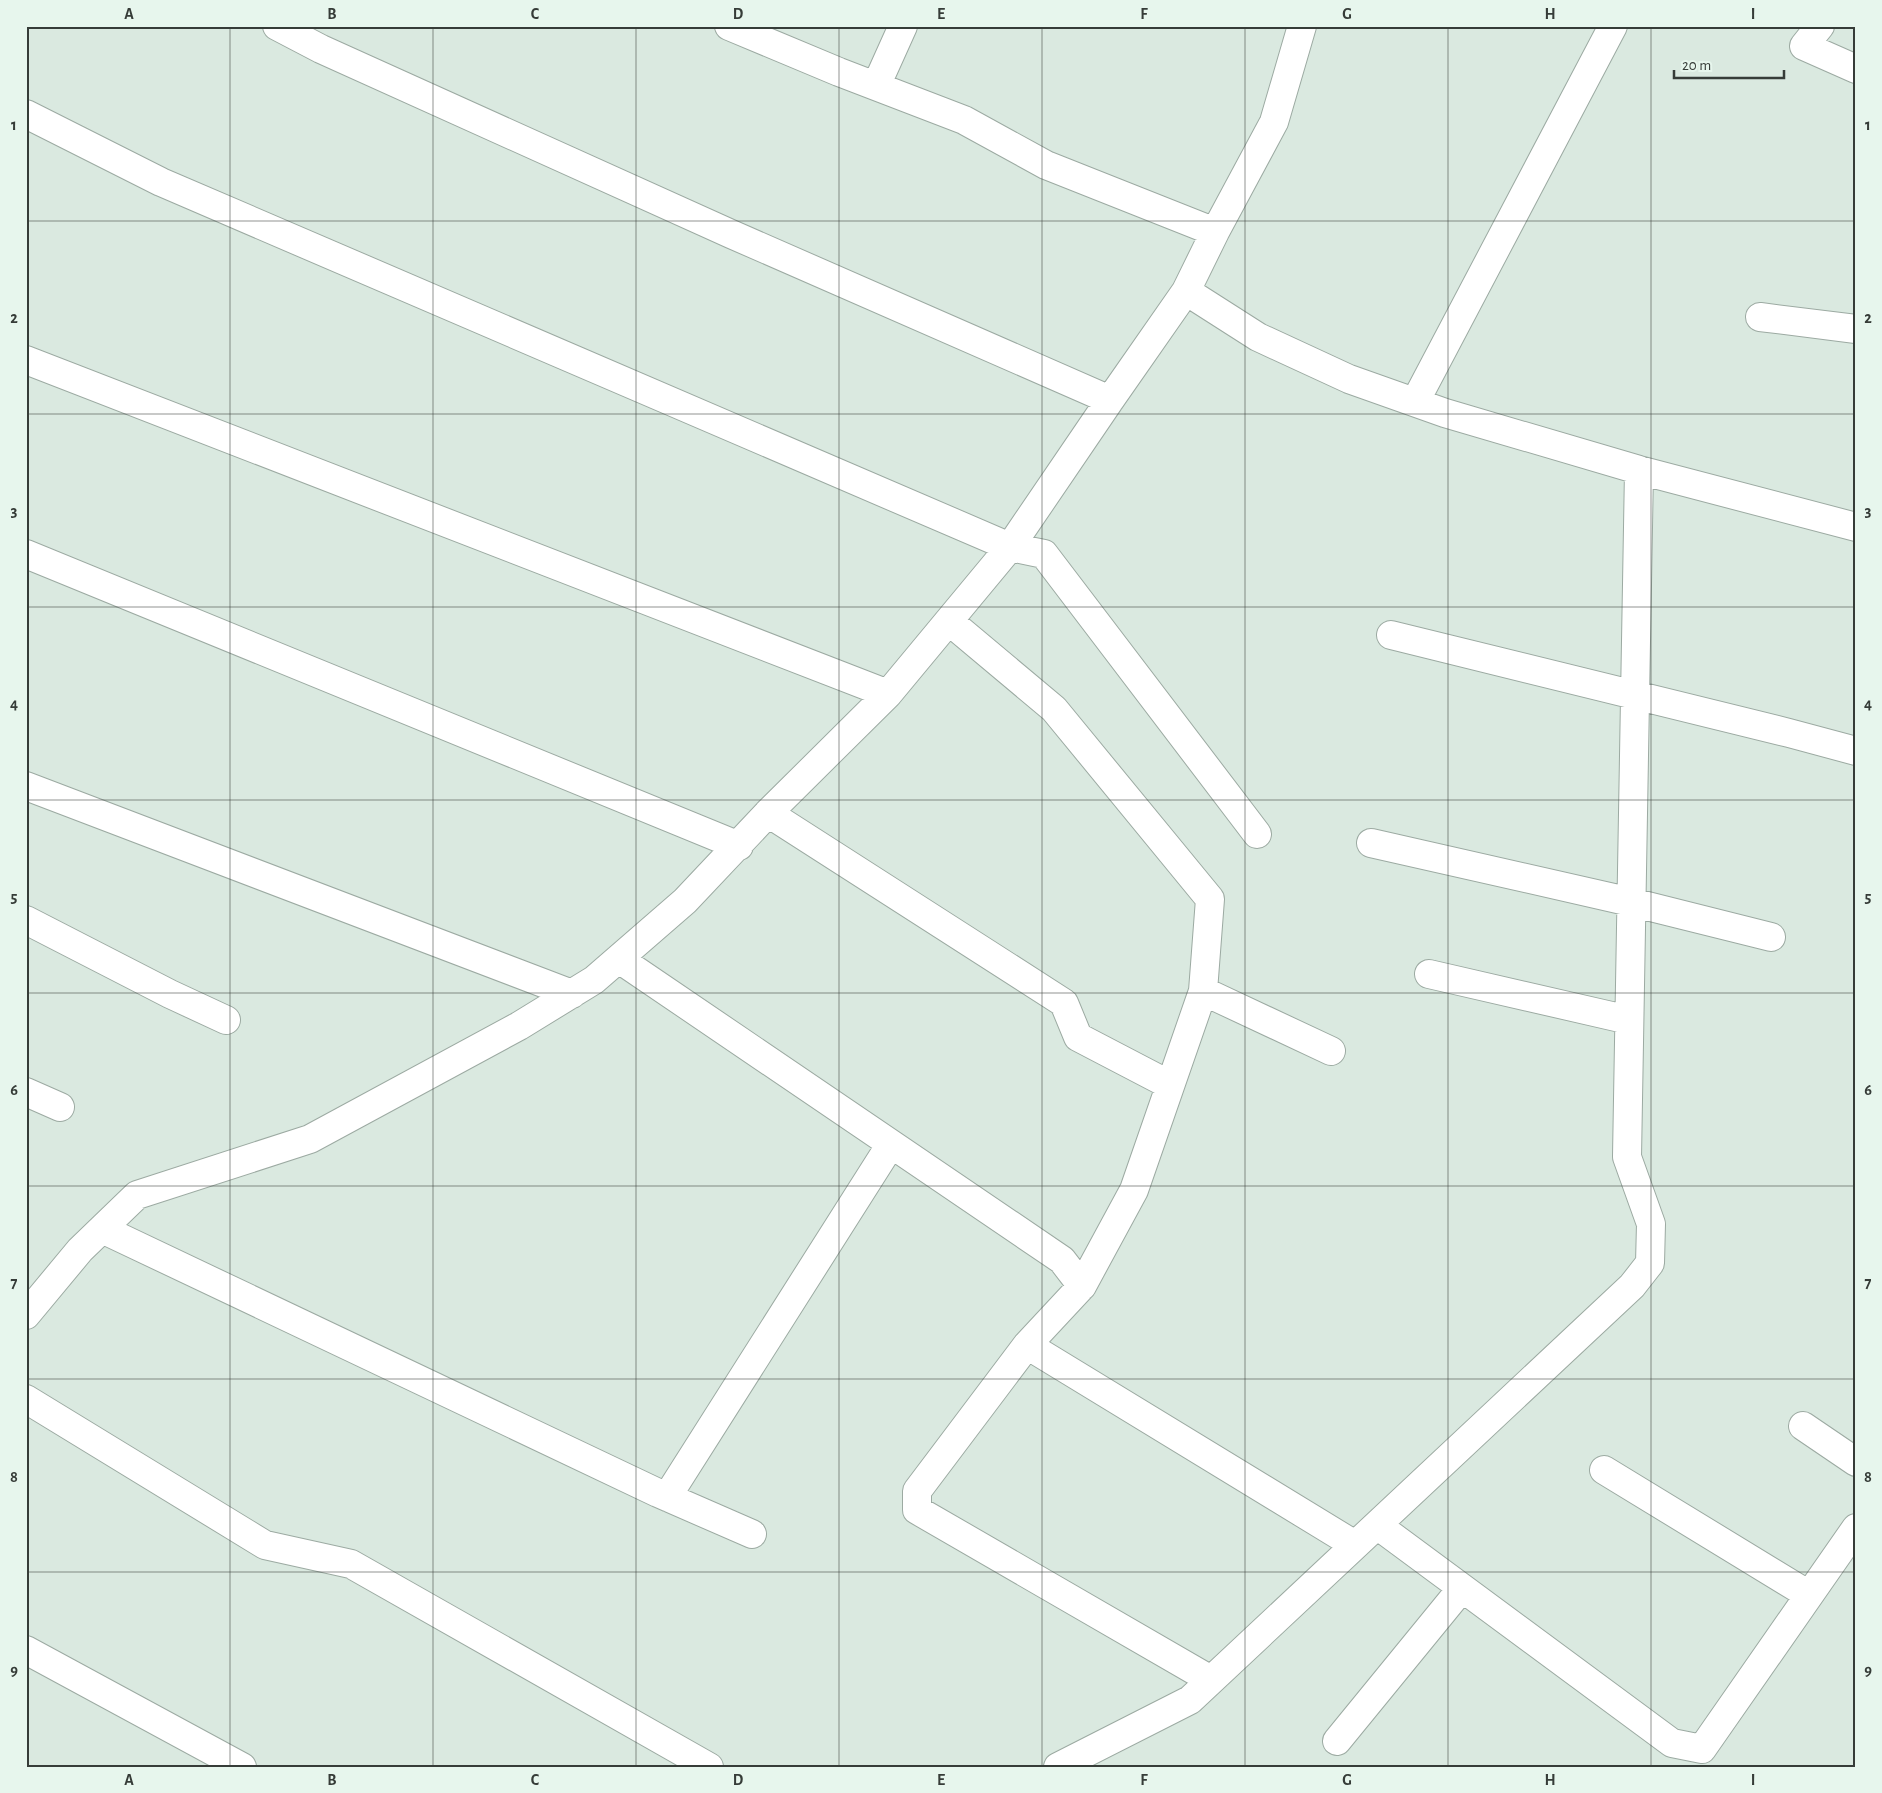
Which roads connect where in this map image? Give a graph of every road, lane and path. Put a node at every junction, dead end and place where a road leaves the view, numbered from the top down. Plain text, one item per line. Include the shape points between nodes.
1 (277, 26) edge
2 (729, 26) edge
3 (903, 26) edge
4 (1302, 26) edge
5 (1613, 26) edge
6 (1820, 26) edge
7 (1856, 69) edge
8 (876, 86) junction
9 (26, 114) edge
10 (1215, 232) junction
11 (1186, 291) junction
12 (1760, 316) dead end
13 (1856, 329) edge
14 (26, 360) edge
15 (1110, 400) junction
16 (1416, 402) junction
17 (1639, 470) junction
18 (1856, 527) edge
19 (1010, 547) junction
20 (26, 554) edge
21 (949, 621) junction
22 (1391, 635) dead end
23 (888, 694) junction
24 (1635, 696) junction
25 (1856, 751) edge
26 (26, 786) edge
27 (768, 813) junction
28 (1257, 834) dead end
29 (1372, 843) dead end
30 (739, 846) junction
31 (1631, 902) junction
32 (26, 920) edge
33 (1770, 938) dead end
34 (619, 959) junction
35 (1429, 974) dead end
36 (1203, 991) junction
37 (572, 994) junction
38 (226, 1020) dead end
39 (1629, 1020) junction
40 (1331, 1051) dead end
41 (1170, 1085) junction
42 (26, 1092) edge
43 (60, 1107) dead end
44 (891, 1144) junction
45 (102, 1229) junction
46 (1082, 1286) junction
47 (26, 1315) edge
48 (1026, 1345) junction
49 (26, 1400) edge
50 (1803, 1426) dead end
51 (1856, 1462) edge
52 (1604, 1470) dead end
53 (667, 1497) junction
54 (1377, 1525) junction
55 (752, 1534) dead end
56 (1854, 1535) edge
57 (1355, 1545) junction
58 (1462, 1588) junction
59 (1809, 1594) junction
60 (26, 1650) edge
61 (1211, 1680) junction
62 (1337, 1741) dead end
63 (242, 1767) edge
64 (709, 1767) edge
65 (1058, 1767) edge

1 - 15 street via 321,49 712,226
2 - 8 street
3 - 8 street
4 - 10 street via 1274,122
5 - 16 street
6 - 7 street via 1804,46
8 - 10 street via 964,120 1046,165
9 - 19 street via 161,182
10 - 11 street
11 - 15 street
11 - 16 street via 1258,337 1349,378
12 - 13 street
14 - 23 street
15 - 19 street
16 - 17 street
17 - 18 street
17 - 24 street
19 - 21 street
19 - 28 street via 1044,554
20 - 30 street
21 - 23 street
21 - 36 street via 1054,709 1210,899
22 - 24 street
23 - 27 street
24 - 25 street
24 - 31 street
26 - 37 street
27 - 30 street
27 - 41 street via 1064,1003 1078,1036
29 - 31 street
30 - 34 street via 685,901
31 - 33 street
31 - 39 street
32 - 38 street
34 - 37 street
34 - 44 street
35 - 39 street
36 - 40 street
36 - 41 street
37 - 45 street via 310,1139 137,1195
39 - 54 street via 1627,1157 1651,1224 1650,1263 1632,1286
41 - 46 street via 1134,1190
42 - 43 street
44 - 46 street via 1062,1260
44 - 53 street
45 - 47 street via 80,1250
45 - 53 street
46 - 48 street
48 - 57 street
48 - 61 street via 917,1491 917,1510
49 - 64 street via 266,1545 351,1564
50 - 51 street
52 - 59 street
53 - 55 street
54 - 57 street
54 - 58 street
56 - 59 street
57 - 61 street
58 - 59 street via 1672,1743 1702,1749
58 - 62 street
60 - 63 street
61 - 65 street via 1190,1700

